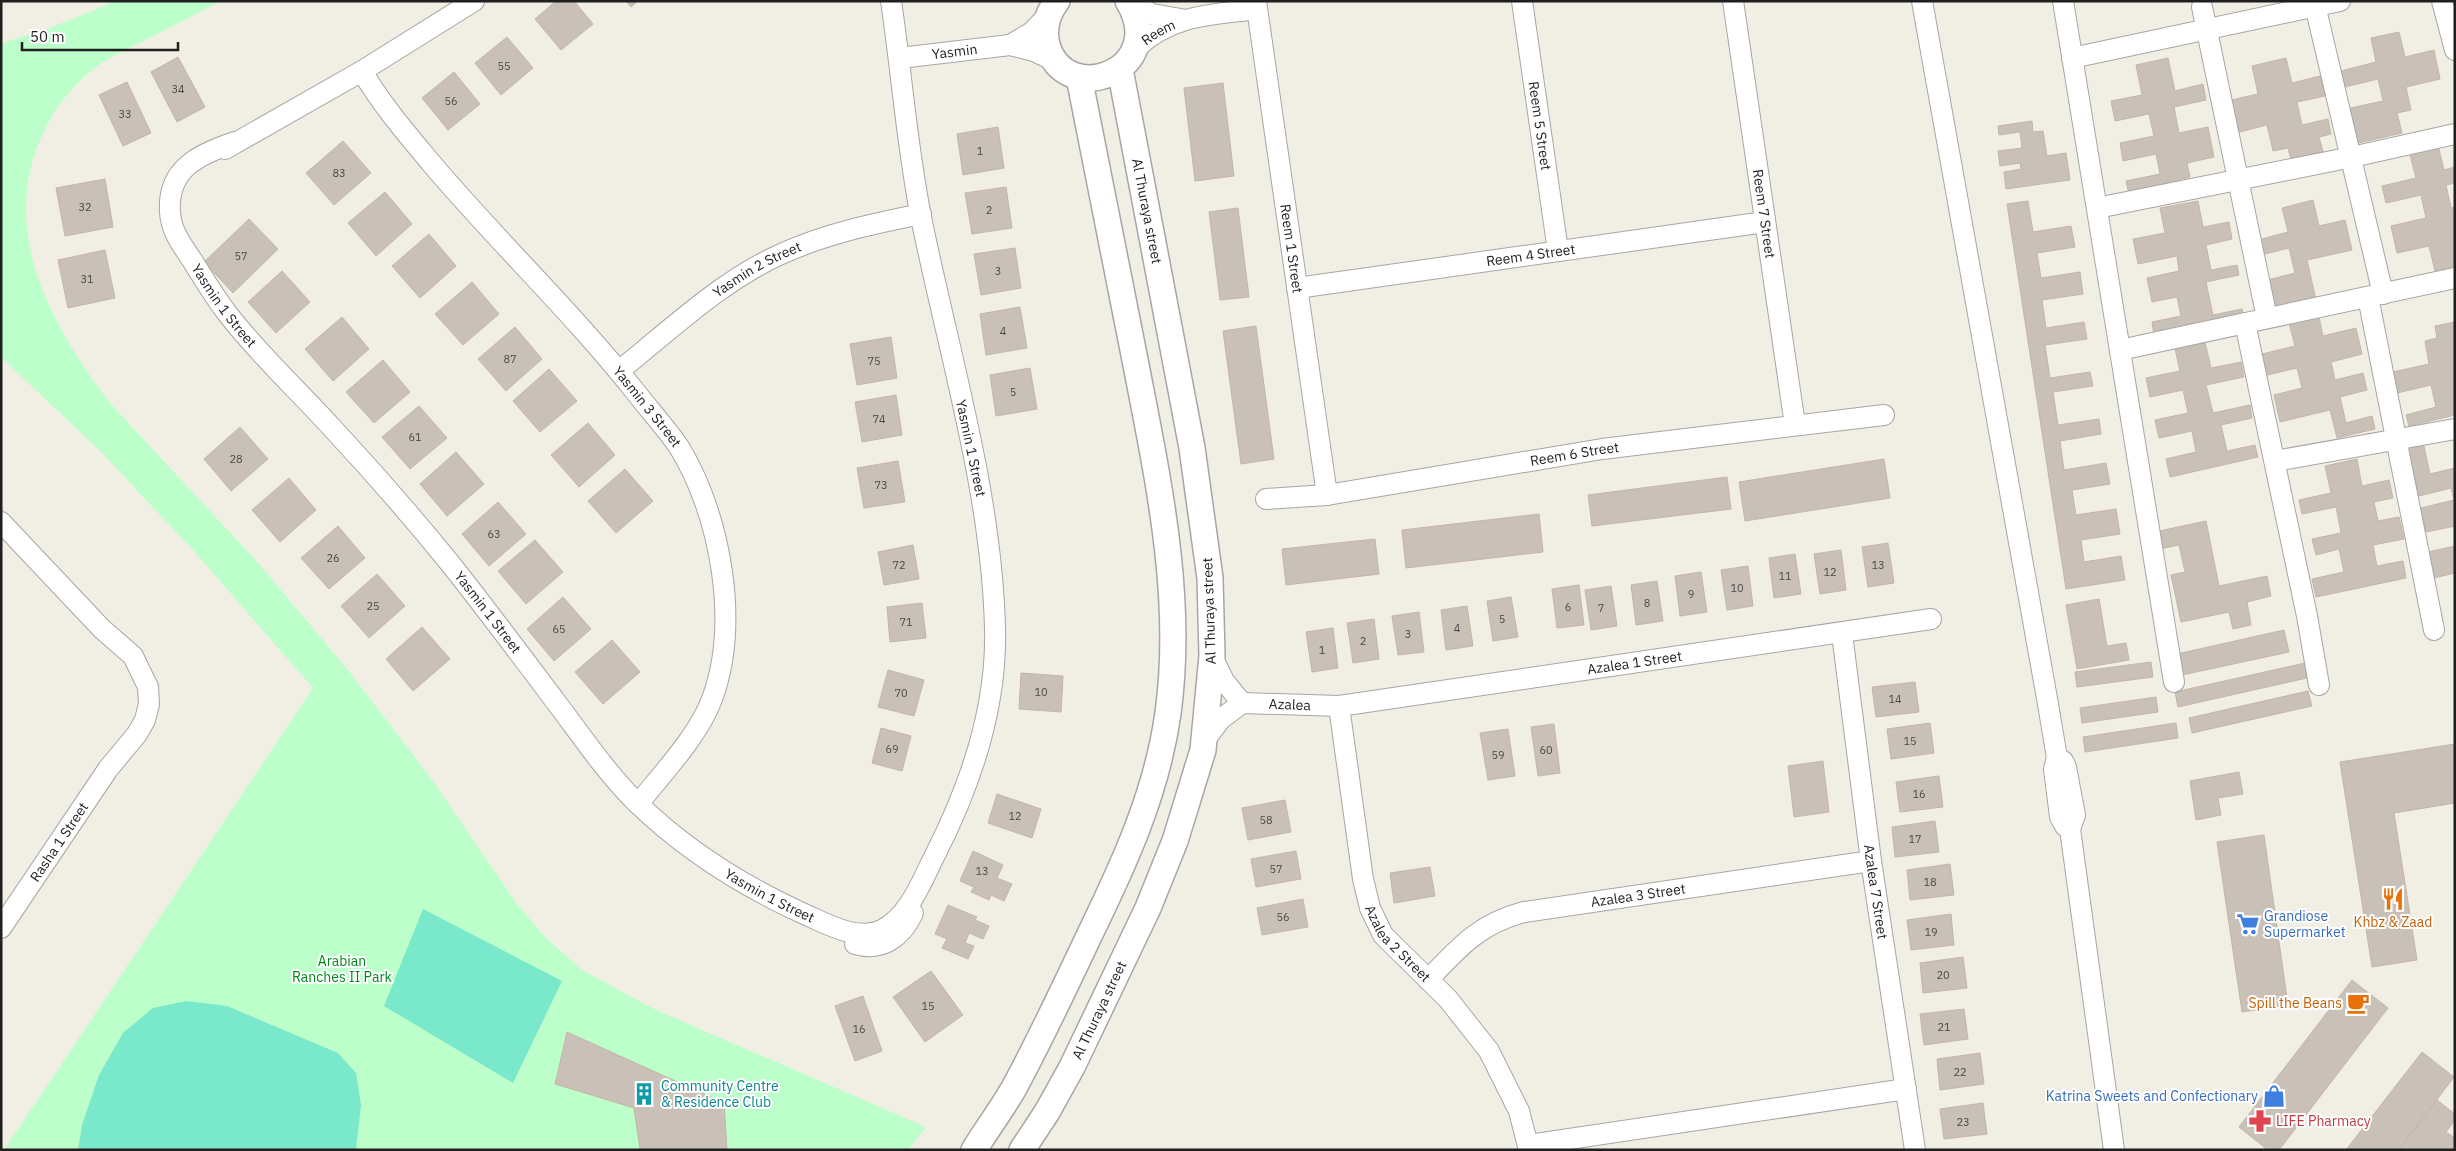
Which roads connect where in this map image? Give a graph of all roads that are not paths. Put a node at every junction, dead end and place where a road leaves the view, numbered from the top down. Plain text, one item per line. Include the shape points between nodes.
1 (474, 1) edge
2 (891, 1) edge
3 (1128, 1) edge
4 (1522, 1) edge
5 (1733, 1) edge
6 (1922, 1) edge
7 (2063, 1) edge
8 (2340, 1) edge
9 (2442, 1) edge
10 (2314, 4) edge
11 (1257, 5) edge
12 (2202, 7) dead end
13 (1053, 8) edge
14 (1181, 20) junction
15 (2207, 31) junction
16 (1010, 45) junction
17 (1137, 46) junction
18 (2455, 50) edge
19 (900, 58) junction
20 (2072, 58) junction
21 (1056, 61) junction
22 (1120, 69) junction
23 (362, 71) junction
24 (1079, 77) junction
25 (2455, 134) edge
26 (2352, 157) junction
27 (2238, 180) junction
28 (2097, 208) junction
29 (921, 214) junction
30 (1765, 222) junction
31 (1558, 251) junction
32 (2455, 278) edge
33 (1297, 288) junction
34 (2375, 295) junction
35 (2267, 318) junction
36 (2245, 323) junction
37 (2120, 350) junction
38 (619, 371) junction
39 (1884, 415) dead end
40 (1795, 425) junction
41 (2455, 429) edge
42 (2396, 441) junction
43 (2275, 461) junction
44 (1327, 495) junction
45 (1266, 499) dead end
46 (1, 522) edge
47 (1931, 620) dead end
48 (2434, 630) dead end
49 (1842, 634) junction
50 (1212, 656) junction
51 (2174, 682) dead end
52 (2319, 686) dead end
53 (1242, 703) junction
54 (1339, 706) junction
55 (1204, 741) junction
56 (638, 804) junction
57 (1871, 861) junction
58 (6, 922) edge
59 (1, 934) edge
60 (1428, 980) junction
61 (1906, 1089) junction
62 (1529, 1147) edge
63 (974, 1150) edge
64 (1022, 1150) edge
65 (1915, 1150) edge
66 (2114, 1150) edge

1 - 23 street, Yasmin 1 Street
2 - 19 street, Yasmin 1 Street
3 - 14 street, Reem via 1152,14
3 - 17 street via 1138,22
4 - 31 street, Reem 5 Street
5 - 30 street, Reem 7 Street
6 - 66 street via 2056,758 2054,769 2060,816 2070,829
7 - 20 street
8 - 10 street
9 - 18 street
10 - 15 street
10 - 26 street
11 - 14 street, Reem
11 - 33 street, Reem 1 Street
12 - 15 street
13 - 16 street, Yasmin via 1032,32
13 - 21 street via 1046,38
14 - 17 street, Reem via 1156,31
15 - 20 street
15 - 27 street
16 - 19 street, Yasmin
16 - 21 street, Yasmin
17 - 22 street
19 - 29 street, Yasmin 1 Street
20 - 28 street
21 - 24 street
22 - 24 street via 1100,77
22 - 50 street, Al Thuraya street via 1192,448 1210,578
23 - 38 street, Yasmin 3 Street via 406,133 466,204
23 - 56 street, Yasmin 1 Street via 235,142 193,160 180,173 172,189 171,225 213,294 250,342 334,430 432,541 594,754
24 - 63 street via 1153,454 1172,590 1174,652 1168,713 1156,773 1138,831 1047,1024 1012,1090
25 - 26 street
26 - 27 street
26 - 34 street
27 - 28 street
27 - 35 street
28 - 37 street
29 - 38 street, Yasmin 2 Street via 839,232 777,256 742,276
29 - 56 street, Yasmin 1 Street via 983,503 996,634 990,703 973,766 951,824 919,887 914,913 907,927 883,945 868,947 852,943 823,922 745,884 708,861
30 - 31 street, Reem 4 Street
30 - 40 street, Reem 7 Street
31 - 33 street, Reem 4 Street
32 - 34 street
33 - 44 street, Reem 1 Street
34 - 35 street
34 - 42 street
35 - 36 street
36 - 37 street
36 - 43 street
37 - 51 street
38 - 56 street, Yasmin 3 Street via 683,456 700,490 716,538 723,577 725,621 722,659 712,700 689,739
39 - 40 street, Reem 6 Street
40 - 44 street, Reem 6 Street via 1602,449
41 - 42 street
42 - 43 street
42 - 48 street
43 - 52 street
44 - 45 street, Reem 6 Street
46 - 58 street, Rasha 1 Street via 102,629 133,656 148,687 149,704 145,720 136,734 108,769
47 - 49 street, Azalea 1 Street
49 - 54 street, Azalea 1 Street
49 - 57 street, Azalea 7 Street
50 - 53 street via 1224,681
50 - 55 street, Al Thuraya street
53 - 54 street, Azalea
53 - 55 street via 1220,719
54 - 60 street, Azalea 2 Street via 1363,879 1370,908 1383,935
55 - 64 street, Al Thuraya street via 1178,832 1148,908 1072,1067
57 - 60 street, Azalea 3 Street via 1504,917 1469,937
57 - 61 street, Azalea 7 Street
58 - 59 street, Rasha 1 Street
60 - 62 street, Azalea 2 Street via 1470,1024 1488,1051 1519,1111
61 - 62 street
61 - 65 street, Azalea 7 Street

